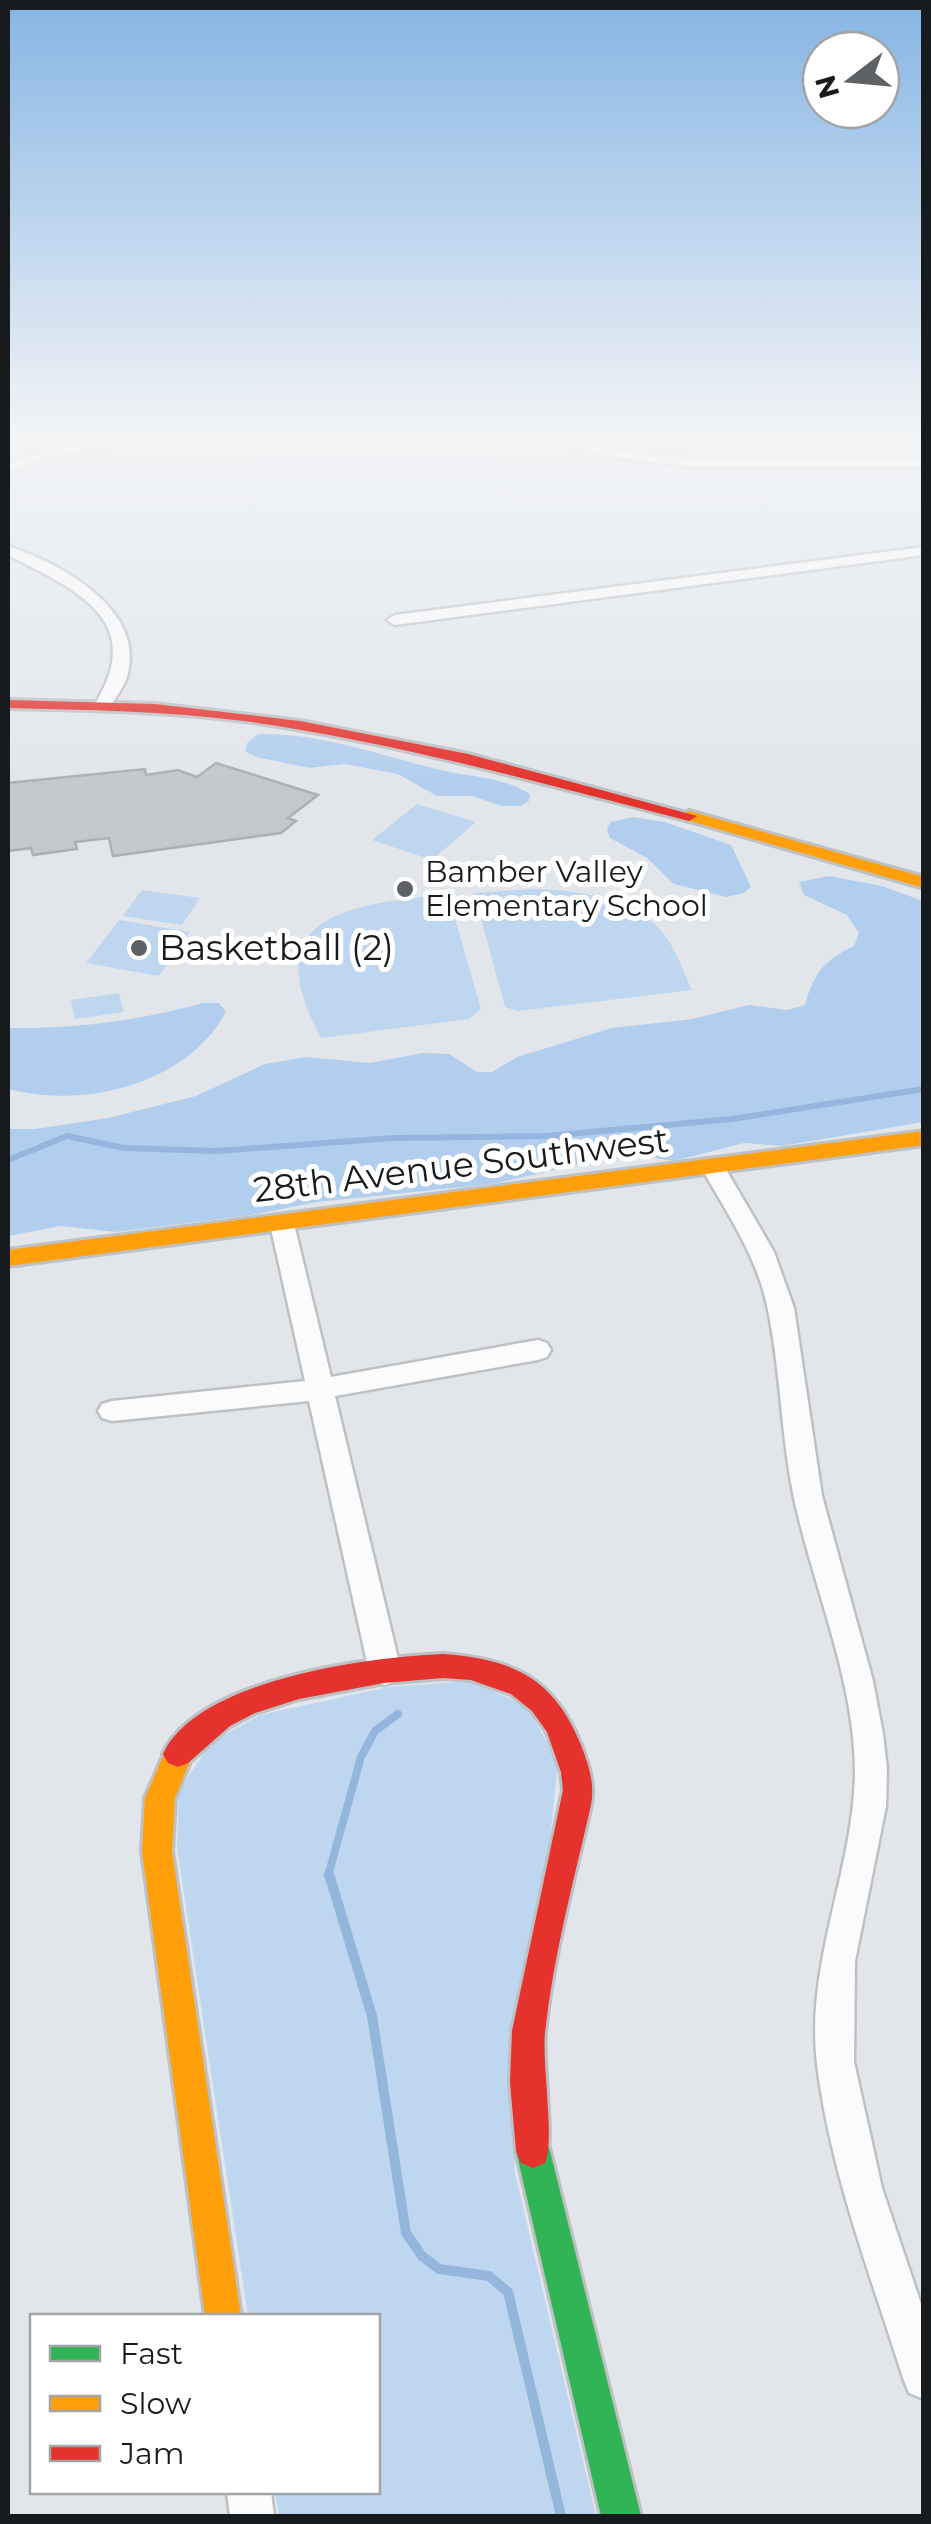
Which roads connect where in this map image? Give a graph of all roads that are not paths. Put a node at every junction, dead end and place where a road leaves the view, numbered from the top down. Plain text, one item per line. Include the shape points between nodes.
1 (11, 552) edge
2 (918, 552) edge
3 (395, 620) dead end
4 (8, 690) edge
5 (107, 698) junction
6 (8, 704) edge
7 (924, 883) edge
8 (924, 1138) edge
9 (712, 1167) junction
10 (282, 1224) junction
11 (8, 1258) edge
12 (538, 1350) dead end
13 (322, 1390) junction
14 (112, 1411) dead end
15 (385, 1671) junction
16 (224, 2314) edge
17 (924, 2378) edge
18 (622, 2516) edge

1 - 5 street via 93,600 114,620 123,660
2 - 3 street
4 - 5 street
5 - 6 street
5 - 7 street via 346,730 548,778
8 - 9 street, 28th Avenue Southwest
9 - 10 street, 28th Avenue Southwest
9 - 17 street via 762,1252 781,1308 808,1496 858,1681 872,1769 870,1806 837,1961 835,2062 862,2188
10 - 11 street, 28th Avenue Southwest
10 - 13 street
12 - 13 street
13 - 14 street
13 - 15 street
15 - 16 street via 234,1708 184,1744 161,1787 157,1851
15 - 18 street via 458,1663 505,1675 541,1698 570,1738 578,1783 530,2018 525,2088 536,2164

